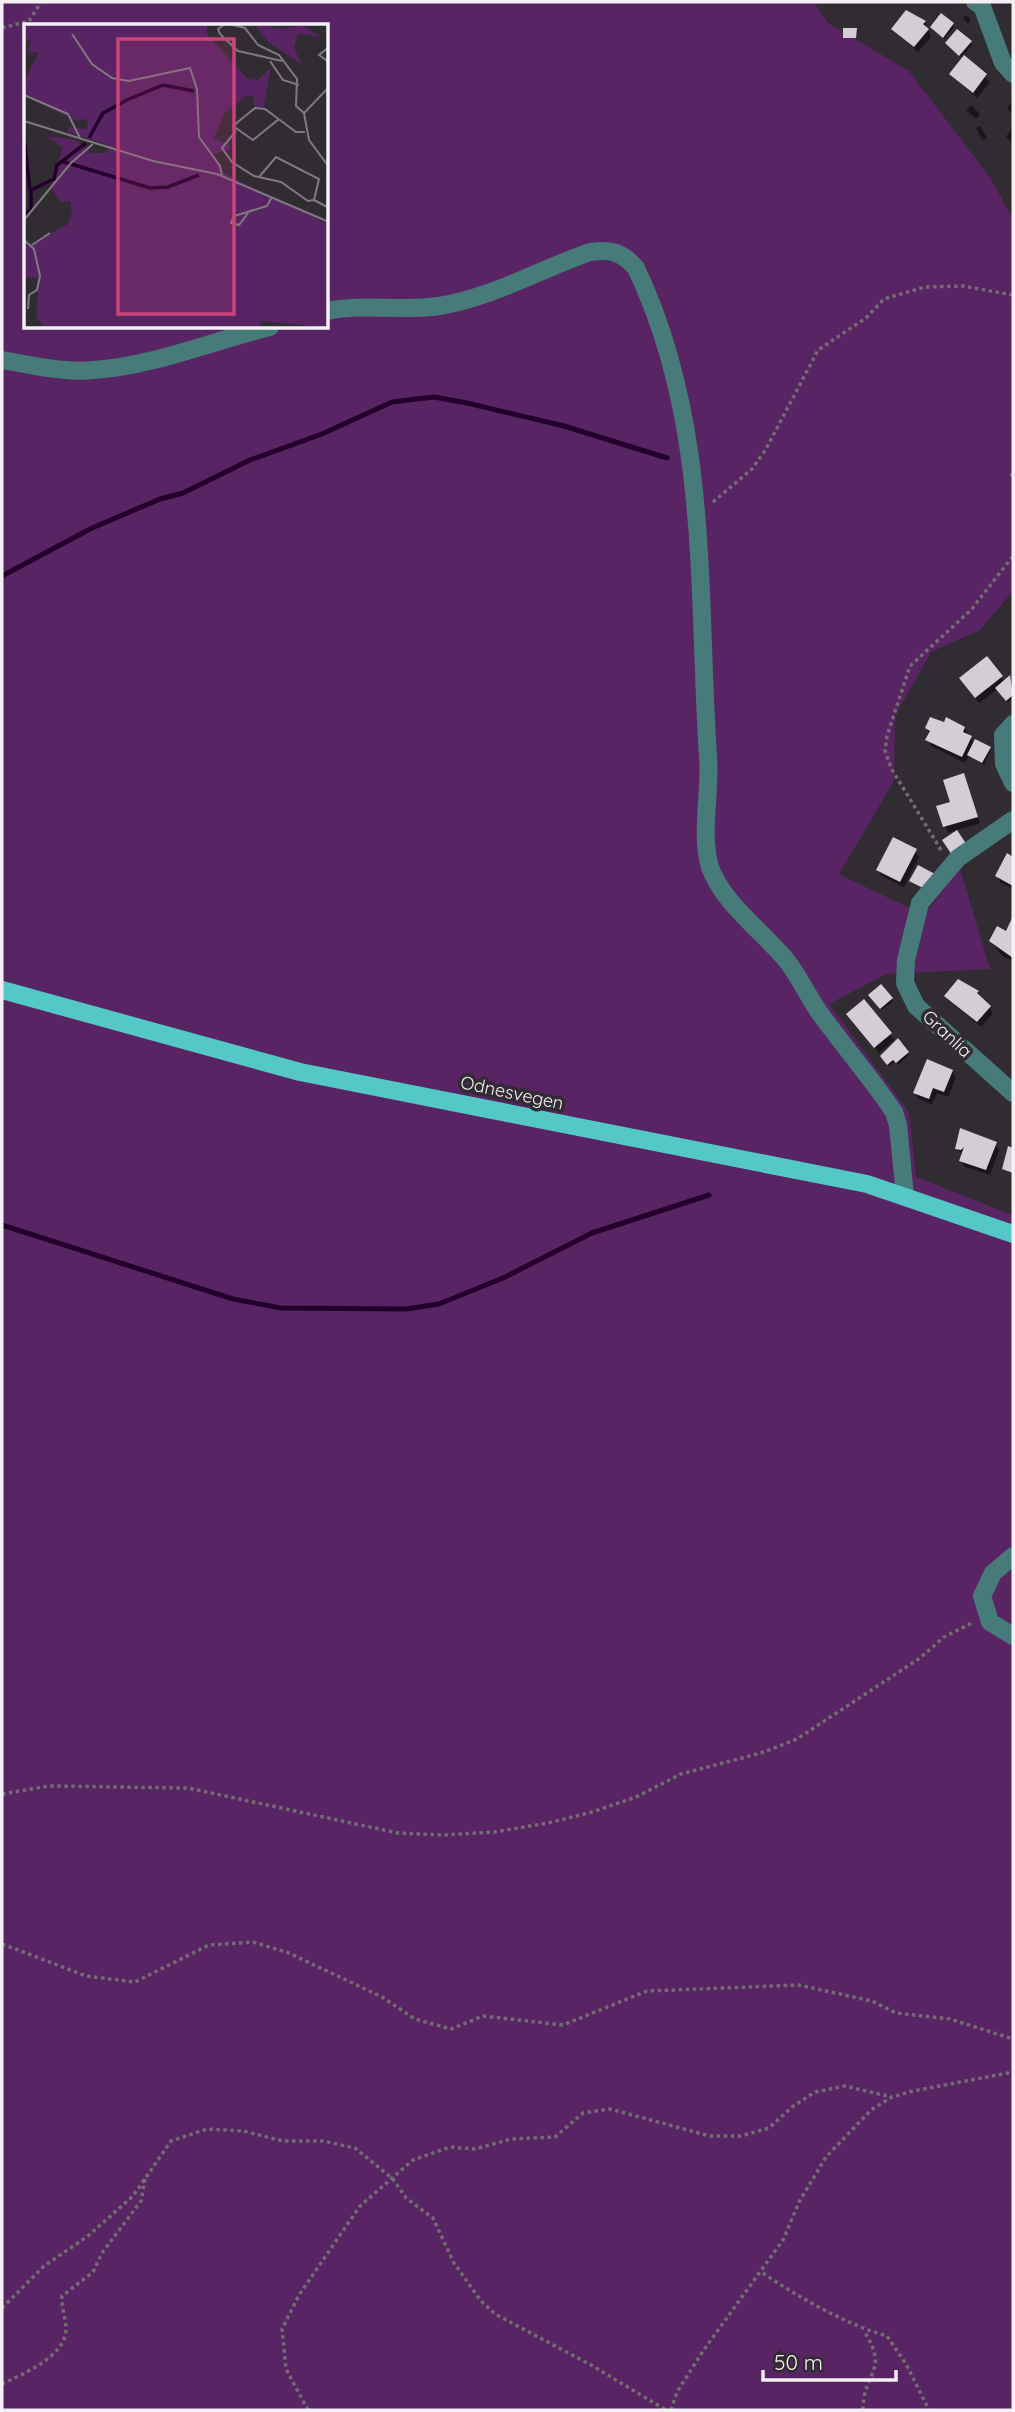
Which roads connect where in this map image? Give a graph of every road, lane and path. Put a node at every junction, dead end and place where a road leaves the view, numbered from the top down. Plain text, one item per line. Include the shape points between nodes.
1 (41, 2) edge
2 (975, 2) edge
3 (2, 27) edge
4 (1013, 74) edge
5 (1013, 295) edge
6 (329, 311) edge
7 (263, 329) edge
8 (2, 360) edge
9 (698, 514) junction
10 (1013, 556) edge
11 (1013, 724) edge
12 (1013, 783) edge
13 (1013, 820) edge
14 (950, 867) junction
15 (2, 990) edge
16 (1013, 1093) edge
17 (905, 1196) junction
18 (1013, 1234) edge
19 (1013, 1556) edge
20 (986, 1616) junction
21 (1013, 1636) edge
22 (2, 1794) edge
23 (2, 1944) edge
24 (1013, 2039) edge
25 (1013, 2072) edge
26 (892, 2097) junction
27 (145, 2177) junction
28 (393, 2179) junction
29 (763, 2273) junction
30 (2, 2308) edge
31 (863, 2329) junction
32 (2, 2384) edge
33 (308, 2410) edge
34 (668, 2410) edge
35 (863, 2410) edge
36 (929, 2410) edge

1 - 3 path via 29,21
2 - 4 street via 982,6 1003,63
5 - 9 path via 963,286 925,286 884,299 866,318 818,350 752,469
6 - 9 street via 456,303 590,252 622,254 636,268 666,341 689,436
7 - 8 street via 162,358 94,370
9 - 17 street via 709,864 721,889 788,963 894,1112
10 - 14 path via 971,610 910,666 887,736 885,751 891,768
11 - 12 street via 1003,735 1004,764
13 - 14 street
14 - 16 street, Granlia via 920,903 905,983 916,1006
15 - 17 main road, Odnesvegen via 300,1072 867,1184
17 - 18 main road, Odnesvegen
19 - 20 street via 984,1587
20 - 21 street
20 - 22 path via 944,1637 797,1740 681,1774 636,1797 548,1823 494,1832 398,1833 188,1788 49,1786
23 - 24 path via 86,1976 135,1982 209,1945 253,1942 289,1953 383,1997 415,2019 451,2029 483,2016 563,2025 647,1991 799,1985 872,2001 896,2012 950,2018
25 - 26 path
26 - 28 path via 845,2086 815,2092 769,2128 741,2136 710,2136 610,2109 583,2113 555,2137 511,2139 475,2149 450,2147 414,2160
26 - 29 path via 871,2110 826,2157
27 - 28 path via 171,2141 207,2129 355,2148
27 - 30 path via 133,2196 88,2236 44,2266
27 - 32 path via 141,2201 93,2272 62,2296 66,2329 62,2343 51,2355
28 - 33 path via 360,2206 299,2295 282,2329 286,2369
28 - 34 path via 406,2198 433,2218 454,2263 495,2314
29 - 31 path
29 - 34 path via 704,2351
31 - 35 path via 876,2350
31 - 36 path via 887,2336

